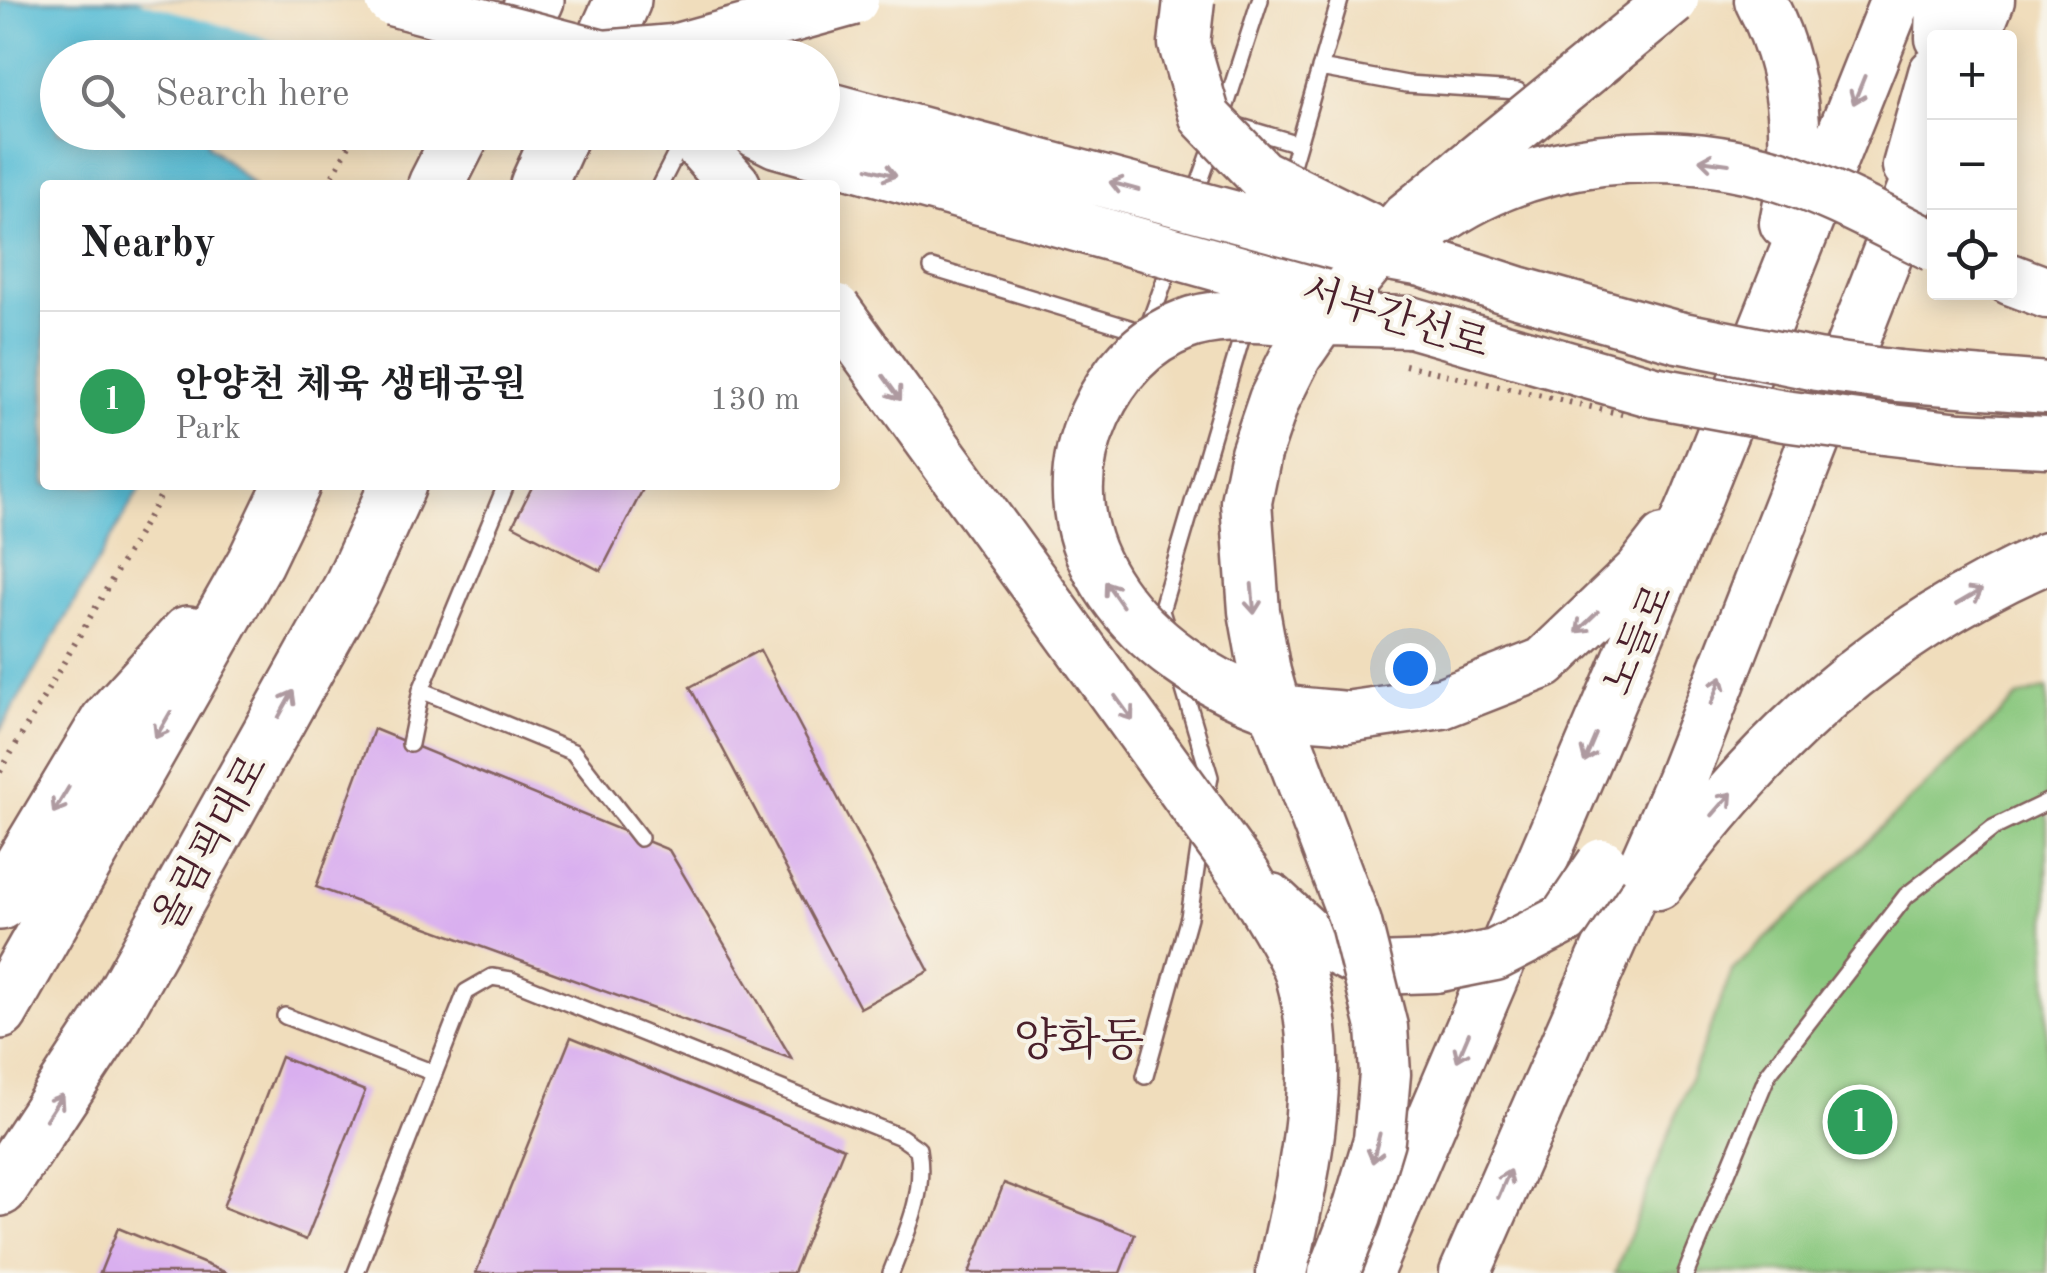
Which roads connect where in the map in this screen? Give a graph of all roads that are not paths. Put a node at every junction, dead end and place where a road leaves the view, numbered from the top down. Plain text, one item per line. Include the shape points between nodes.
1 (391, 0) edge
2 (536, 0) edge
3 (624, 0) edge
4 (852, 0) edge
5 (1189, 0) edge
6 (1260, 0) edge
7 (1340, 0) edge
8 (1672, 0) edge
9 (1760, 0) edge
10 (1896, 0) edge
11 (1942, 0) edge
12 (1990, 0) edge
13 (748, 14) dead end
14 (1941, 30) edge
15 (1977, 30) edge
16 (514, 40) edge
17 (540, 40) edge
18 (609, 40) edge
19 (709, 40) edge
20 (735, 40) edge
21 (1320, 68) junction
22 (1518, 91) dead end
23 (1927, 98) edge
24 (840, 111) edge
25 (1221, 121) junction
26 (1298, 144) junction
27 (454, 150) edge
28 (554, 150) edge
29 (678, 150) edge
30 (703, 150) edge
31 (805, 150) edge
32 (1927, 152) edge
33 (950, 175) dead end
34 (439, 180) edge
35 (540, 180) edge
36 (663, 180) edge
37 (730, 180) edge
38 (1282, 200) dead end
39 (1276, 219) dead end
40 (1180, 238) junction
41 (1271, 238) dead end
42 (1927, 243) edge
43 (1266, 256) dead end
44 (1401, 256) junction
45 (932, 268) dead end
46 (1879, 272) junction
47 (2017, 282) edge
48 (2047, 293) edge
49 (840, 316) edge
50 (1762, 329) junction
51 (1399, 341) junction
52 (2047, 388) edge
53 (2047, 442) edge
54 (290, 490) edge
55 (396, 490) edge
56 (504, 490) edge
57 (1698, 496) junction
58 (2047, 558) edge
59 (255, 562) junction
60 (420, 690) junction
61 (410, 744) dead end
62 (1681, 780) junction
63 (2047, 802) edge
64 (640, 838) dead end
65 (1245, 875) junction
66 (0, 902) edge
67 (1599, 965) junction
68 (0, 1011) edge
69 (285, 1016) dead end
70 (434, 1073) junction
71 (1146, 1076) dead end
72 (0, 1188) edge
73 (356, 1273) edge
74 (891, 1273) edge
75 (1282, 1273) edge
76 (1334, 1273) edge
77 (1366, 1273) edge
78 (1465, 1273) edge
79 (1686, 1273) edge

1 - 17 main road, bridge
2 - 16 highway
3 - 18 highway
4 - 19 main road, bridge
5 - 44 main road, bridge via 1184,44 1205,117 1262,175 1362,223
6 - 25 lane
7 - 21 lane
8 - 44 main road, bridge via 1407,216
9 - 50 main road via 1777,31 1794,100 1794,180
10 -> 50 main road, 노들로
11 - 14 main road
12 - 15 main road
13 - 20 lane
21 - 22 lane via 1407,84
21 - 26 lane
23 - 46 main road
44 -> 24 main road, 서부간선로, bridge
25 - 26 lane
25 - 40 lane
26 - 38 lane
27 - 34 highway
28 - 35 highway
29 - 36 lane
30 - 37 main road
31 -> 51 main road, 서부간선로, bridge via 1291,285
32 - 46 main road
33 - 40 lane
39 - 41 lane
40 - 45 lane via 1146,333
42 -> 44 main road, bridge via 1782,177 1718,161 1652,157 1582,163 1504,186 1445,214
43 - 71 lane via 1162,611 1210,777 1189,917
44 - 52 main road, 서부간선로, bridge via 1678,336 1816,365
44 -> 76 main road, bridge via 1322,317 1296,356 1256,452 1246,502 1265,672 1356,924 1382,1027 1379,1140
62 -> 46 main road
47 - 48 main road
49 -> 65 main road, bridge
50 - 57 main road, 노들로
51 - 53 main road, 서부간선로, bridge via 1644,404
57 -> 51 main road, bridge via 1640,571 1544,663 1442,703 1346,717 1298,712 1252,699 1178,660 1120,605 1085,540 1078,462 1088,428 1121,368 1183,326 1248,316
54 - 59 highway
72 -> 55 highway, 올림픽대로 via 108,1024 350,590
56 - 60 lane
57 -> 77 main road, 노들로
67 -> 58 main road via 1696,831 1783,734 1940,614
59 -> 66 highway via 108,722
59 -> 68 highway
60 - 61 lane
60 - 64 lane via 573,752
62 - 65 main road, bridge via 1602,864 1565,919 1495,955 1435,968 1375,969 1313,938
62 - 67 main road
63 - 79 lane via 1993,828 1906,896 1768,1074
65 - 75 main road via 1300,974 1313,1049 1309,1151
78 -> 67 main road
69 - 70 lane
70 - 73 lane
70 - 74 lane via 466,992 492,977 901,1137 918,1149 922,1176

